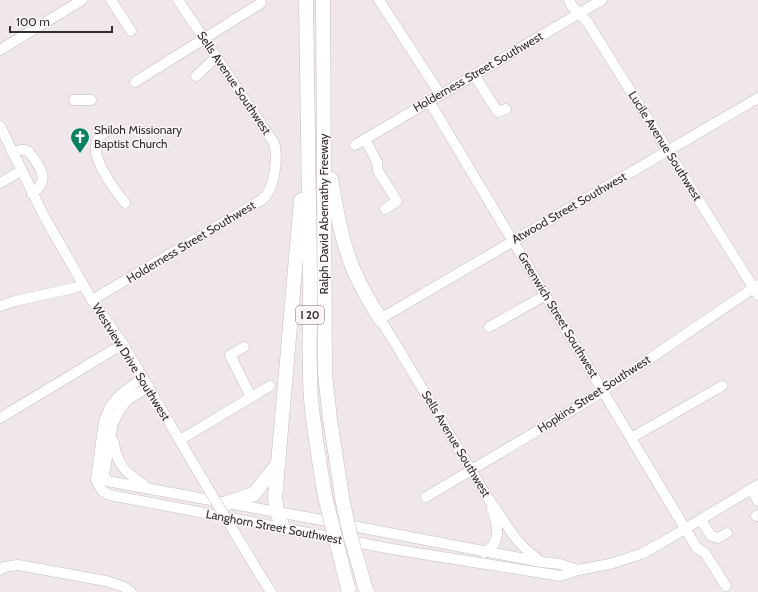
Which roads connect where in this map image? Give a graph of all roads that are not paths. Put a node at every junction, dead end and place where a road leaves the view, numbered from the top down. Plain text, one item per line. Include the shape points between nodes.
1 (82, 0) edge
2 (111, 0) edge
3 (178, 0) edge
4 (306, 0) edge
5 (323, 0) edge
6 (379, 0) edge
7 (569, 0) edge
8 (602, 0) edge
9 (261, 3) dead end
10 (579, 13) junction
11 (131, 31) dead end
12 (204, 39) junction
13 (0, 50) edge
14 (216, 57) junction
15 (474, 75) junction
16 (196, 76) dead end
17 (135, 82) dead end
18 (440, 94) junction
19 (758, 98) edge
20 (74, 100) dead end
21 (90, 100) dead end
22 (430, 101) junction
23 (498, 112) dead end
24 (0, 126) edge
25 (108, 130) dead end
26 (307, 132) junction
27 (365, 139) junction
28 (324, 143) junction
29 (354, 145) dead end
30 (668, 150) junction
31 (12, 153) junction
32 (274, 170) joint
33 (22, 172) junction
34 (0, 183) edge
35 (32, 194) junction
36 (125, 203) dead end
37 (385, 209) dead end
38 (513, 240) junction
39 (83, 285) junction
40 (756, 289) edge
41 (546, 296) junction
42 (92, 300) junction
43 (0, 306) edge
44 (380, 318) junction
45 (489, 327) dead end
46 (123, 344) junction
47 (244, 347) dead end
48 (146, 382) junction
49 (270, 386) dead end
50 (722, 386) dead end
51 (603, 390) junction
52 (251, 397) junction
53 (0, 418) edge
54 (112, 430) junction
55 (631, 438) junction
56 (180, 440) junction
57 (277, 465) junction
58 (471, 470) junction
59 (107, 480) junction
60 (754, 487) edge
61 (100, 489) junction
62 (151, 489) junction
63 (426, 497) dead end
64 (489, 500) junction
65 (758, 502) edge
66 (227, 503) junction
67 (277, 512) junction
68 (701, 520) junction
69 (283, 528) junction
70 (686, 529) junction
71 (727, 533) dead end
72 (487, 552) junction
73 (464, 560) junction
74 (541, 562) junction
75 (0, 570) edge
76 (578, 570) junction
77 (726, 586) dead end
78 (349, 590) edge
79 (366, 591) edge
80 (131, 592) edge
81 (271, 592) edge

1 - 13 street
2 - 11 street
3 - 12 street, Sells Avenue Southwest
4 - 26 highway, Ralph David Abernathy Freeway / I 20
5 - 28 highway, Ralph David Abernathy Freeway / I 20
6 - 18 street
7 - 10 street, Lucile Avenue Southwest
8 - 10 street, Holderness Street Southwest
9 - 12 street
10 - 15 street, Holderness Street Southwest
10 - 30 street, Lucile Avenue Southwest via 588,23
12 - 14 street, Sells Avenue Southwest
12 - 17 street
14 - 16 street
14 - 32 street, Sells Avenue Southwest via 274,143 277,156
15 - 18 street, Holderness Street Southwest
15 - 23 street
18 - 22 street, Holderness Street Southwest
19 - 30 street, Atwood Street Southwest
20 - 21 street
22 - 27 street, Holderness Street Southwest
22 - 38 street, Greenwich Street Southwest
24 - 31 street, Westview Drive Southwest
25 - 36 street via 96,142 96,158
26 - 57 highway
26 - 78 highway, Ralph David Abernathy Freeway / I 20, bridge via 311,397 314,431 333,534
27 - 29 street, Holderness Street Southwest
27 - 37 street via 377,162 378,170 397,201
28 - 44 highway via 346,249 360,284
28 - 79 highway, Ralph David Abernathy Freeway / I 20, bridge via 325,374 344,503
30 - 38 street, Atwood Street Southwest
30 - 40 street, Lucile Avenue Southwest
31 - 33 street, Westview Drive Southwest
31 - 35 street via 20,150 29,152 43,174 42,185
32 - 42 street, Holderness Street Southwest via 268,194 260,201
33 - 34 street
33 - 35 street, Westview Drive Southwest
35 - 39 street, Westview Drive Southwest
38 - 41 street, Greenwich Street Southwest
38 - 44 street, Atwood Street Southwest
39 - 42 street, Westview Drive Southwest
39 - 43 street
40 - 51 street, Hopkins Street Southwest
41 - 45 street
41 - 51 street, Greenwich Street Southwest
42 - 46 street, Westview Drive Southwest
44 - 58 street, Sells Avenue Southwest
46 - 48 street, Westview Drive Southwest
46 - 53 street
47 - 52 street via 230,355
48 - 54 street via 121,408
48 - 56 street, Westview Drive Southwest
48 - 61 street via 130,387 110,407 104,421 96,480
49 - 52 street
50 - 55 street
51 - 55 street, Greenwich Street Southwest
51 - 58 street, Hopkins Street Southwest
52 - 56 street
54 - 59 street via 104,474
54 - 62 street via 115,454 123,468 130,476
55 - 70 street, Greenwich Street Southwest
56 - 81 street, Westview Drive Southwest, bridge
57 - 66 highway via 254,494
57 - 67 highway
58 - 63 street, Hopkins Street Southwest
58 - 64 street, Sells Avenue Southwest
59 - 61 street
59 - 62 street, Langhorn Street Southwest
60 - 65 street
60 - 68 street, Langhorn Street Southwest
61 - 69 street, Langhorn Street Southwest via 110,495
62 - 66 street, Langhorn Street Southwest
64 - 72 street via 497,527 497,538 494,547
64 - 74 street, Sells Avenue Southwest via 524,548
66 - 67 street, Langhorn Street Southwest
67 - 69 highway
67 - 72 street, Langhorn Street Southwest
68 - 70 street, Langhorn Street Southwest
68 - 71 street via 711,536 718,538
69 - 73 street, Langhorn Street Southwest
70 - 76 street, Langhorn Street Southwest via 630,558
70 - 77 street, Greenwich Street Southwest via 696,547 706,553
72 - 73 street
72 - 74 street, Langhorn Street Southwest
73 - 76 street, Langhorn Street Southwest via 561,576
74 - 76 street, Langhorn Street Southwest via 560,564
75 - 80 street via 18,565 106,581

